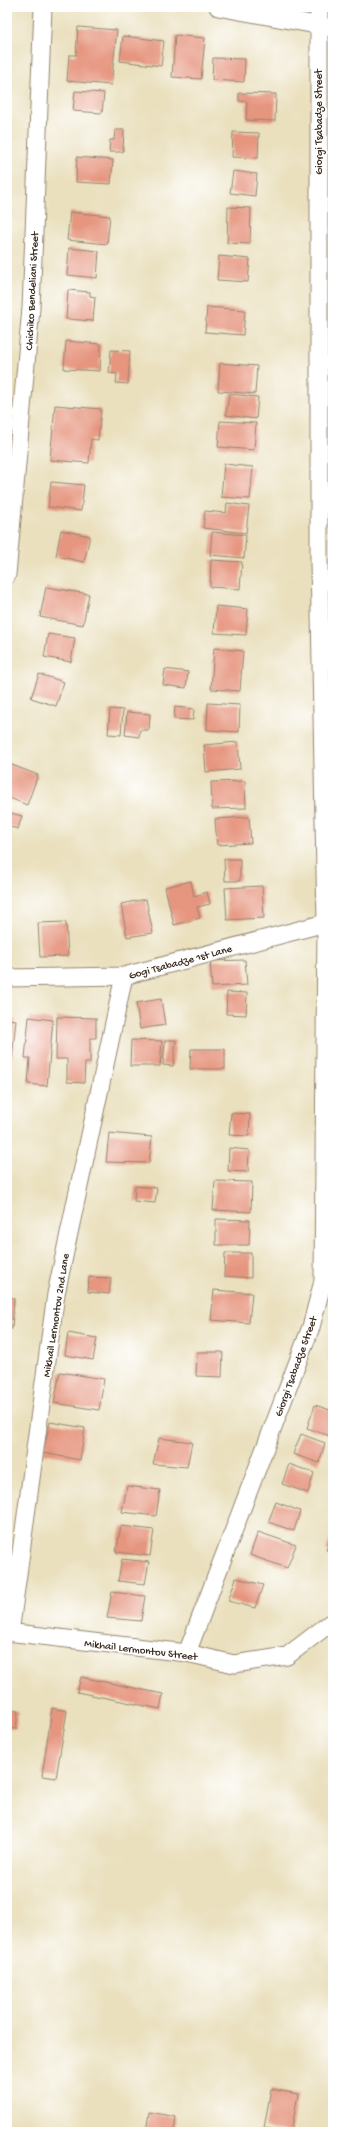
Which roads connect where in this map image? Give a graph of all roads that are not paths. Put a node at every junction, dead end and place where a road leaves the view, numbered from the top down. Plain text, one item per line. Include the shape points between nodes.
1 (42, 7) edge
2 (218, 7) edge
3 (319, 7) edge
4 (325, 26) edge
5 (326, 560) edge
6 (7, 575) edge
7 (330, 922) edge
8 (124, 976) junction
9 (7, 978) edge
10 (333, 1621) edge
11 (8, 1633) edge
12 (187, 1653) junction

1 - 6 street, Chichiko Bendeliani Street via 31,308
2 - 4 street
3 - 4 street, Giorgi Tsabadze Street
4 - 5 street, Giorgi Tsabadze Street
5 - 7 street, Giorgi Tsabadze Street
7 - 8 street, Gogi Tsabadze 1st Lane
7 - 12 street, Giorgi Tsabadze Street via 323,1281 311,1327
8 - 9 street, Gogi Tsabadze 1st Lane
8 - 11 street, Mikhail Lermontov 2nd Lane via 56,1294
10 - 12 street, Mikhail Lermontov Street via 287,1656 234,1664
11 - 12 street, Mikhail Lermontov Street

